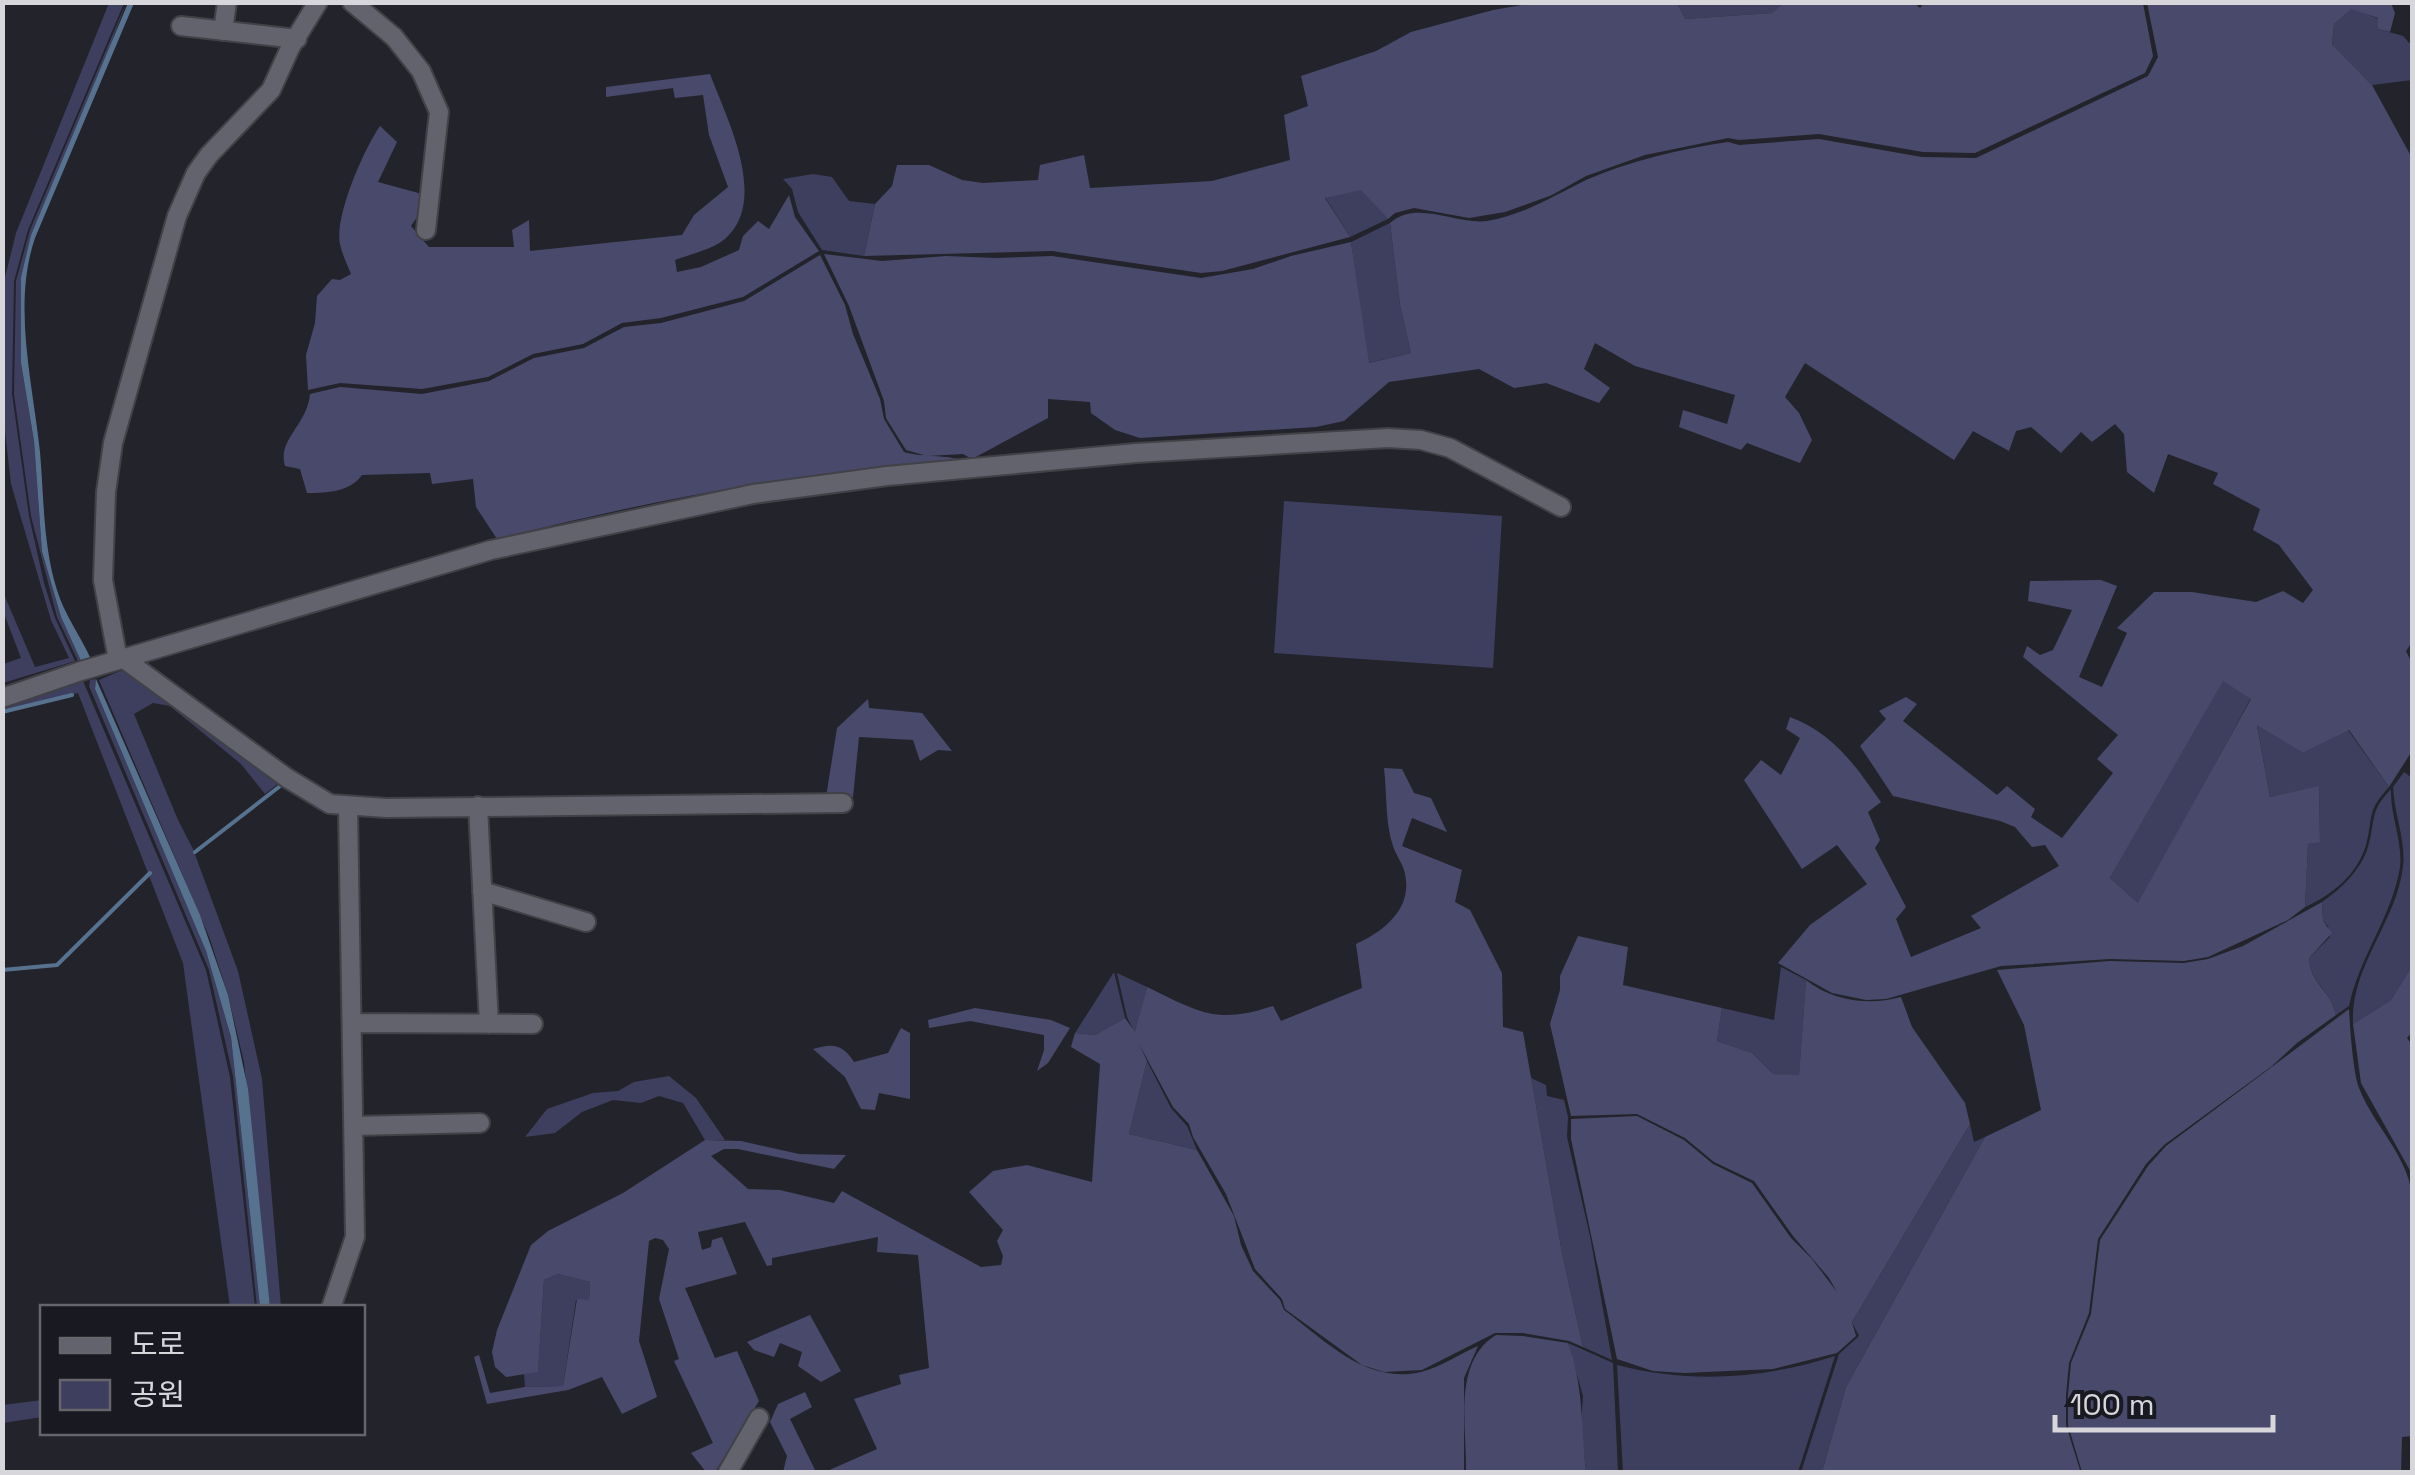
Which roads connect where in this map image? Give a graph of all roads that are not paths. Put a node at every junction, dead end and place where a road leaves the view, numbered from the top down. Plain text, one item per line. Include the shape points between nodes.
1 (227, 2) edge
2 (318, 2) edge
3 (352, 2) edge
4 (181, 26) dead end
5 (223, 31) junction
6 (297, 39) junction
7 (426, 230) dead end
8 (1561, 507) dead end
9 (121, 659) junction
10 (2, 698) edge
11 (842, 803) dead end
12 (348, 806) junction
13 (478, 806) junction
14 (482, 890) junction
15 (586, 922) dead end
16 (353, 1023) junction
17 (489, 1024) junction
18 (533, 1024) dead end
19 (480, 1123) dead end
20 (354, 1126) junction
21 (332, 1305) edge
22 (759, 1418) dead end
23 (728, 1472) edge

1 - 5 street
2 - 6 street
3 - 7 street via 403,48 440,112
4 - 5 street
5 - 6 street
6 - 9 street via 271,90 196,174 177,216 126,394 113,443 103,580
8 - 9 street via 1450,448 1388,438 887,476 753,494 491,550
9 - 10 street
9 - 12 street via 287,778 330,804
11 - 13 street
12 - 13 street
12 - 16 street
13 - 14 street
14 - 15 street
14 - 17 street
16 - 17 street
16 - 20 street
17 - 18 street
19 - 20 street
20 - 21 street via 355,1238
22 - 23 street

